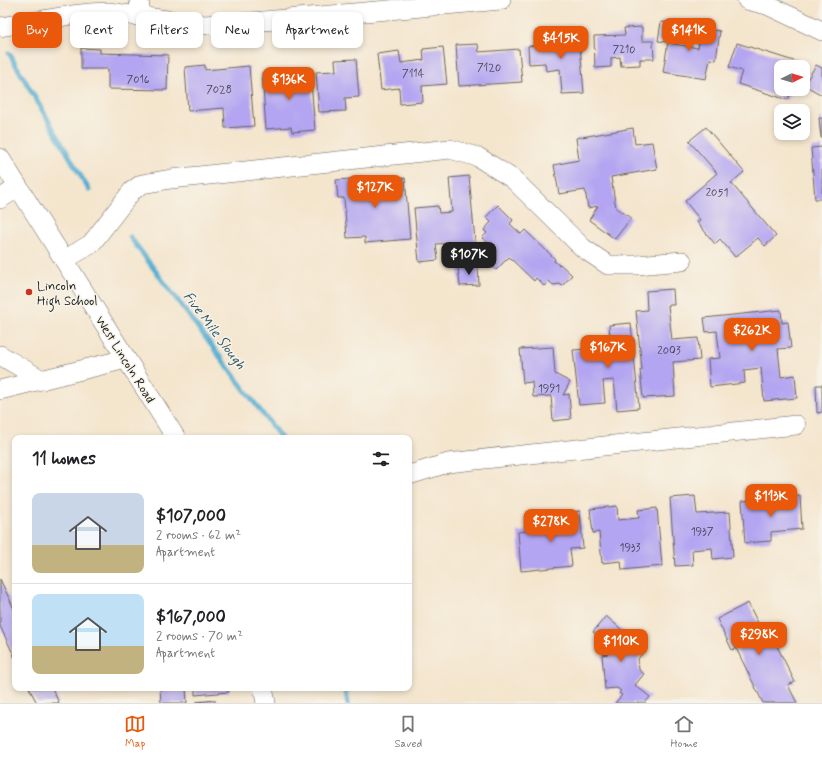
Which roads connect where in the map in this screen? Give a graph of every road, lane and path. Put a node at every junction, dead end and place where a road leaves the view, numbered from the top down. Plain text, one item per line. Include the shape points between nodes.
1 (501, 0) edge
2 (747, 0) edge
3 (388, 5) edge
4 (140, 9) edge
5 (0, 27) edge
6 (822, 31) edge
7 (0, 158) edge
8 (18, 187) junction
9 (0, 199) edge
10 (64, 260) junction
11 (682, 260) dead end
12 (0, 354) edge
13 (126, 358) junction
14 (42, 380) junction
15 (0, 390) edge
16 (796, 425) dead end
17 (174, 435) edge
18 (412, 474) edge
19 (264, 691) edge
20 (266, 703) edge

1 - 3 street
2 - 6 street via 767,6
3 - 4 street via 252,22 204,25
4 - 5 street via 72,15
7 - 8 street, West Lincoln Road
8 - 9 street
8 - 10 street, West Lincoln Road
10 - 11 street via 91,244 132,191 142,184 450,149 478,157 513,179 583,248 608,265
10 - 13 street, West Lincoln Road
12 - 14 street
13 - 14 street
13 - 17 street, West Lincoln Road
14 - 15 street
16 - 18 street via 448,463
19 - 20 street

